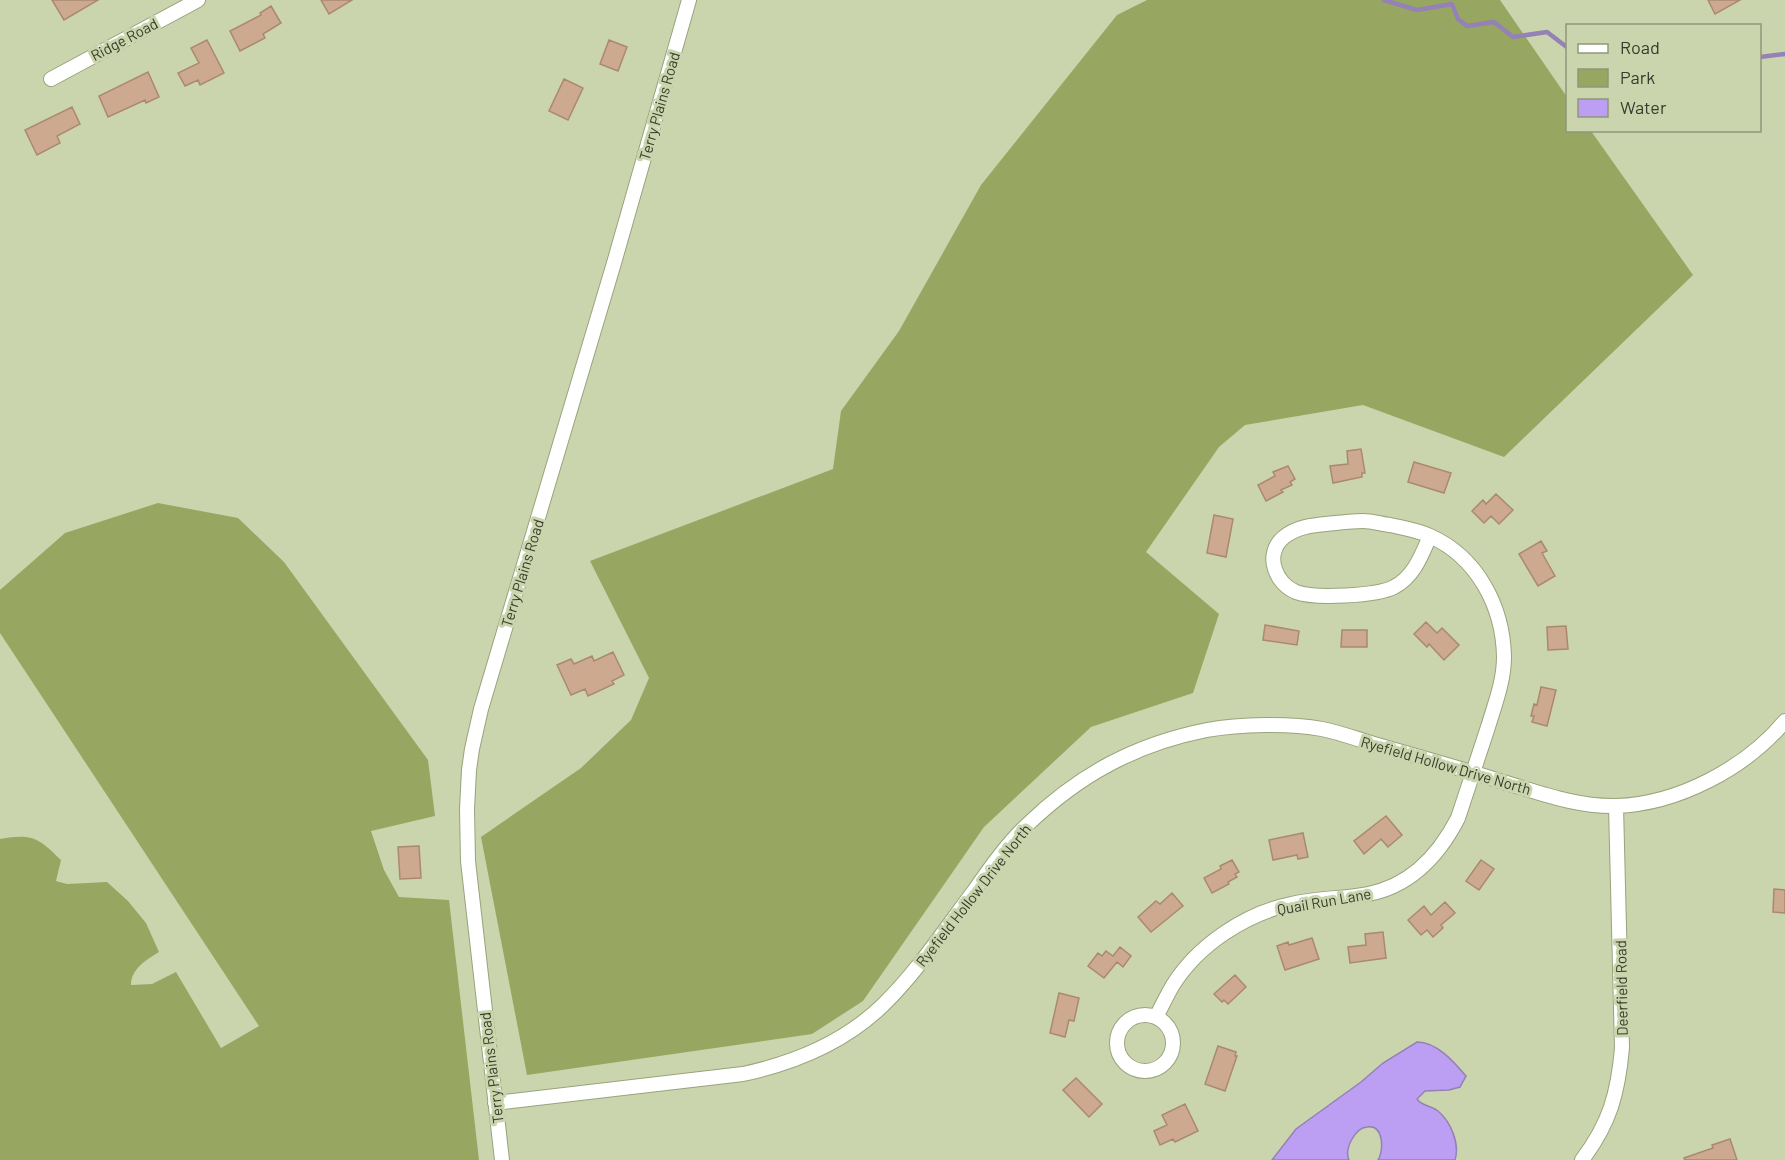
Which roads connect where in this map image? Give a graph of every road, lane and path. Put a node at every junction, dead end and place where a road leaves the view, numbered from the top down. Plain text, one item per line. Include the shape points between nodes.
1 (198, 0) edge
2 (689, 0) edge
3 (51, 79) dead end
4 (1430, 536) junction
5 (1785, 721) edge
6 (1473, 773) junction
7 (1616, 806) junction
8 (1156, 1017) junction
9 (495, 1104) junction
10 (502, 1160) edge
11 (1582, 1160) edge

1 - 3 street, Ridge Road
2 - 9 street, Terry Plains Road via 472,749 468,861
4 - 4 street, Quail Run Lane via 1364,520 1306,526 1282,538 1275,547 1275,570 1282,583 1297,593 1381,592 1406,578
4 - 6 street, Quail Run Lane via 1476,572 1488,589 1503,639 1501,686
5 - 7 street, Ryefield Hollow Drive North via 1771,737 1723,774 1653,801
6 - 7 street, Ryefield Hollow Drive North via 1569,802
6 - 8 street, Quail Run Lane via 1448,837 1412,876 1369,894 1291,904 1235,926 1186,969 1173,984
6 - 9 street, Ryefield Hollow Drive North via 1321,729 1255,725 1210,729 1168,739 1130,752 1069,788 1025,827 882,1006 856,1028 813,1053 743,1074
7 - 11 street, Deerfield Road via 1623,1048 1611,1112
8 - 8 street via 1138,1016 1122,1027 1118,1035 1119,1053 1131,1068 1149,1072 1171,1056 1170,1029
9 - 10 street, Terry Plains Road

